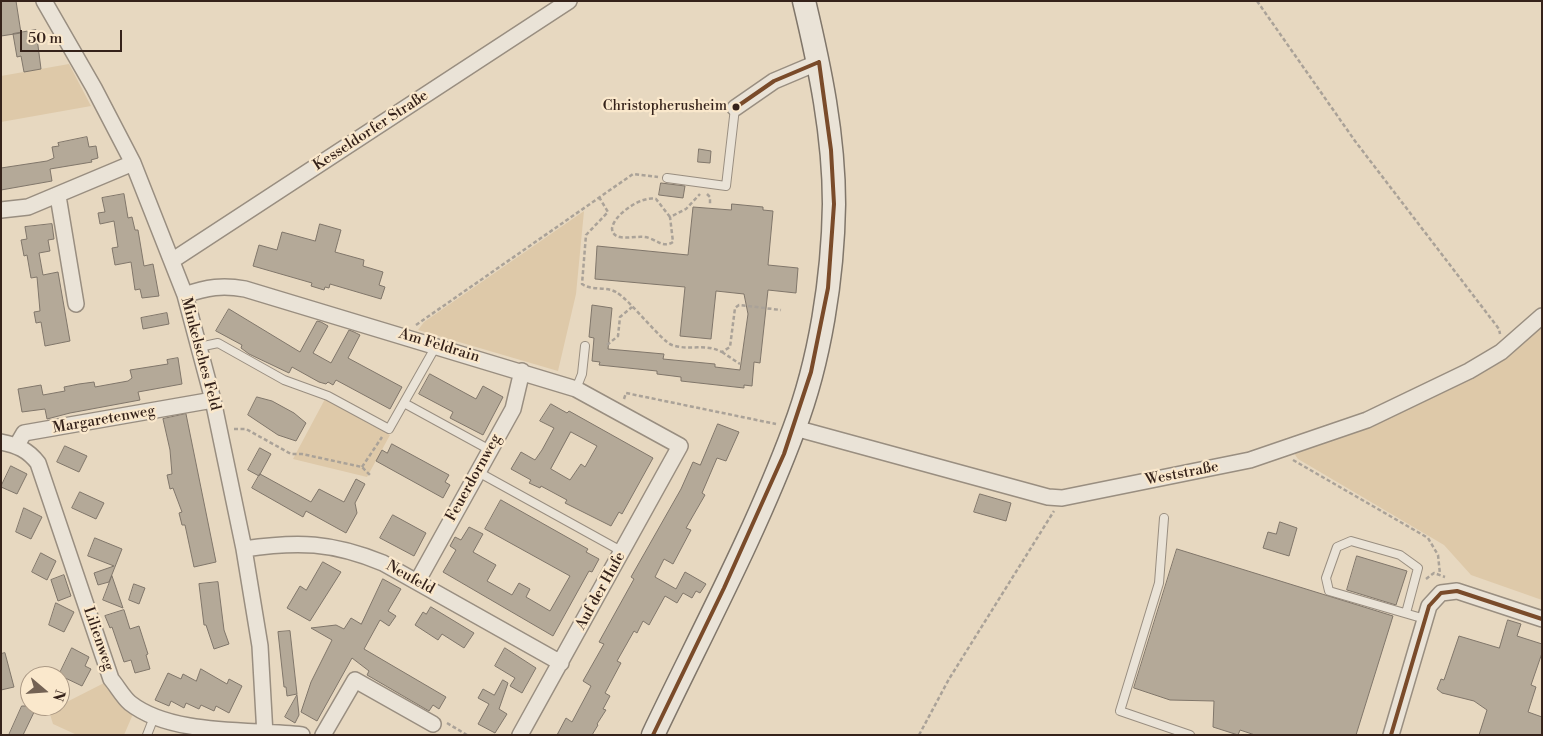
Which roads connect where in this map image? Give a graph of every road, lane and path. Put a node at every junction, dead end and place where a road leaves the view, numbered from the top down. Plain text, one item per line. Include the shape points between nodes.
1 (44, 1) edge
2 (569, 1) edge
3 (804, 1) edge
4 (1257, 1) edge
5 (819, 62) junction
6 (735, 108) joint
7 (133, 163) junction
8 (667, 178) joint
9 (58, 196) junction
10 (599, 197) junction
11 (710, 204) dead end
12 (1, 210) edge
13 (670, 218) junction
14 (173, 260) junction
15 (185, 295) junction
16 (76, 304) dead end
17 (632, 308) junction
18 (781, 310) dead end
19 (1542, 316) edge
20 (409, 338) junction
21 (607, 345) dead end
22 (436, 346) junction
23 (585, 346) dead end
24 (200, 347) junction
25 (722, 352) junction
26 (1500, 352) junction
27 (740, 364) dead end
28 (522, 371) junction
29 (576, 389) junction
30 (213, 400) junction
31 (404, 403) junction
32 (618, 411) junction
33 (389, 428) junction
34 (795, 428) junction
35 (220, 431) junction
36 (1, 442) edge
37 (17, 445) junction
38 (680, 446) joint
39 (490, 450) junction
40 (1282, 450) junction
41 (362, 467) junction
42 (478, 472) junction
43 (370, 476) dead end
44 (1062, 498) junction
45 (1164, 518) dead end
46 (244, 549) junction
47 (622, 552) junction
48 (418, 582) junction
49 (1441, 593) junction
50 (1406, 613) junction
51 (1425, 619) junction
52 (1542, 619) edge
53 (561, 663) junction
54 (154, 718) junction
55 (433, 724) joint
56 (265, 734) edge
57 (147, 735) edge
58 (302, 735) edge
59 (323, 735) edge
60 (467, 735) edge
61 (520, 735) edge
62 (653, 735) edge
63 (920, 735) edge
64 (1190, 735) edge
65 (1391, 735) edge

1 - 7 street, Minkelsches Feld
2 - 14 street, Kesseldorfer Straße
3 - 5 main road
4 - 26 path via 1355,141 1499,329
5 - 6 street via 774,81
5 - 34 main road via 829,128 834,203 823,317
6 - 8 lane via 726,186
7 - 9 street
7 - 14 street, Minkelsches Feld
8 - 10 path via 633,174
9 - 12 street via 28,207
9 - 16 street
10 - 17 path via 608,212 586,235 582,284 587,288 617,293
10 - 20 path via 416,325
11 - 13 path via 710,197 702,193 686,209
13 - 13 path via 674,236 669,244 649,238 622,238 616,236 612,229 616,219 642,200 656,200
14 - 15 street, Minkelsches Feld
15 - 20 street, Am Feldrain via 226,285
15 - 24 street, Minkelsches Feld
17 - 21 path via 620,317 618,336
17 - 25 path via 671,345 701,346
18 - 25 path via 739,305 735,308 730,347
19 - 26 street, Weststraße
20 - 22 street, Am Feldrain
22 - 28 street, Am Feldrain
22 - 31 lane
23 - 29 lane via 582,374
24 - 30 street, Minkelsches Feld
24 - 33 lane via 218,343 284,380 328,396
25 - 27 path
26 - 40 street, Weststraße via 1469,371 1367,420
28 - 29 street, Am Feldrain
28 - 39 street, Feuerdornweg via 513,408
29 - 32 street, Am Feldrain
30 - 35 street, Minkelsches Feld
30 - 37 street, Margaretenweg via 24,433
31 - 33 lane
31 - 39 lane
32 - 34 path via 626,393
32 - 38 street, Am Feldrain
33 - 41 path
34 - 44 street, Weststraße via 1048,497
34 - 62 main road via 747,540
35 - 41 path via 246,429 291,454
35 - 46 street, Minkelsches Feld
36 - 37 street
37 - 54 street, Lilienweg via 38,463 111,679 129,702
38 - 47 street, Auf der Hufe
39 - 42 street, Feuerdornweg
40 - 44 street, Weststraße via 1250,460
40 - 49 path via 1295,461 1428,538 1438,555
41 - 43 path
42 - 47 lane
42 - 48 street, Feuerdornweg
44 - 63 path via 954,671
45 - 64 lane via 1159,583 1120,711
46 - 48 street, Neufeld via 281,543 321,544 383,563
46 - 56 street, Minkelsches Feld via 260,646
47 - 53 street, Auf der Hufe
48 - 53 street, Neufeld
49 - 51 street via 1429,606
49 - 52 street via 1457,591
50 - 50 lane via 1330,592 1326,578 1337,547 1351,541 1400,555 1418,568
50 - 51 lane
51 - 65 street
53 - 61 street, Auf der Hufe
54 - 56 street, Lilienweg via 187,726
54 - 57 lane
55 - 59 street via 355,680
55 - 60 path via 441,720
56 - 58 street, Lilienweg

